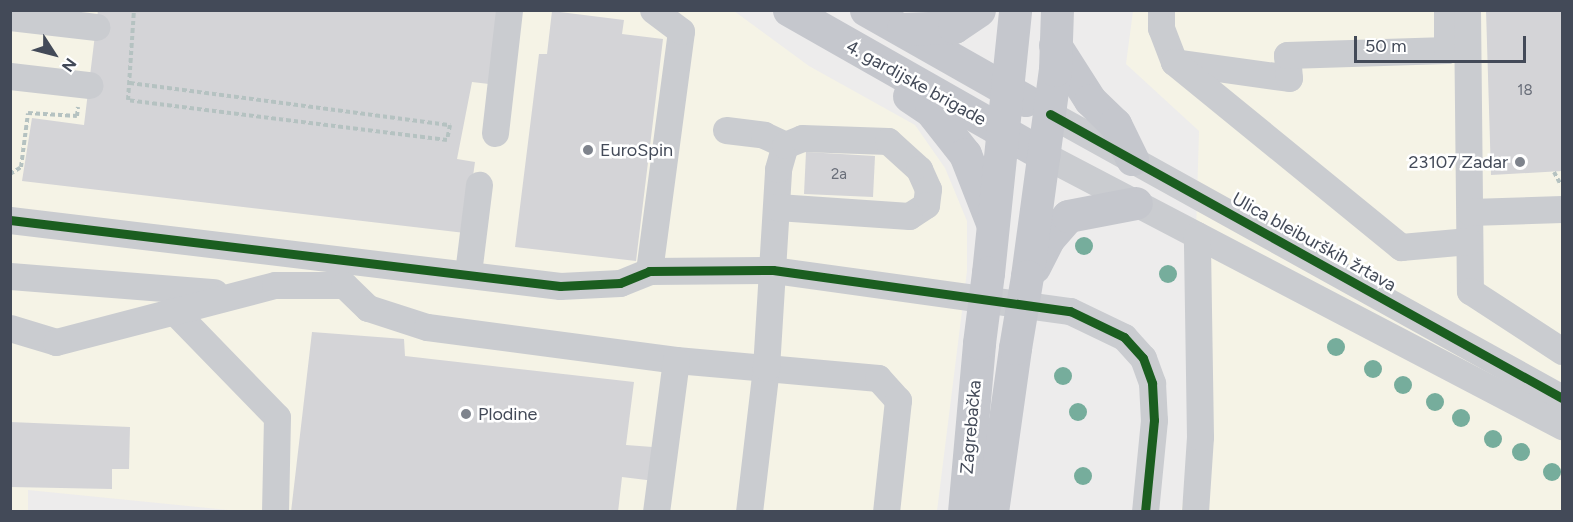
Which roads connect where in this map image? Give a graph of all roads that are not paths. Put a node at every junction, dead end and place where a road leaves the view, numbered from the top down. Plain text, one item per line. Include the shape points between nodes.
1 (509, 10) edge
2 (654, 10) edge
3 (789, 10) edge
4 (866, 10) edge
5 (979, 10) edge
6 (1015, 10) edge
7 (1057, 10) edge
8 (1161, 10) edge
9 (1446, 10) edge
10 (1467, 10) edge
11 (10, 17) edge
12 (96, 27) dead end
13 (899, 28) junction
14 (1055, 45) junction
15 (866, 54) junction
16 (1174, 62) junction
17 (10, 76) edge
18 (89, 85) dead end
19 (1009, 90) junction
20 (1050, 114) junction
21 (726, 130) dead end
22 (1004, 132) junction
23 (495, 133) dead end
24 (784, 145) junction
25 (1044, 154) junction
26 (1132, 159) junction
27 (479, 185) dead end
28 (1136, 203) junction
29 (777, 207) junction
30 (1563, 209) edge
31 (1470, 212) junction
32 (10, 220) edge
33 (994, 227) junction
34 (1197, 234) junction
35 (1469, 241) junction
36 (427, 267) junction
37 (774, 270) junction
38 (649, 271) junction
39 (468, 273) junction
40 (10, 276) edge
41 (1028, 276) junction
42 (344, 285) junction
43 (239, 293) junction
44 (173, 310) junction
45 (10, 328) edge
46 (1563, 351) edge
47 (676, 360) junction
48 (766, 368) junction
49 (1563, 398) edge
50 (1563, 426) edge
51 (275, 512) edge
52 (656, 512) edge
53 (749, 512) edge
54 (886, 512) edge
55 (964, 512) edge
56 (992, 512) edge
57 (1145, 512) edge
58 (1195, 512) edge

1 - 23 street
2 - 38 street via 681,31
3 - 15 main road, 4. gardijske brigade
4 - 13 main road
5 - 13 main road via 970,20 945,29
6 - 19 main road, Zagrebačka
7 - 14 main road, Zagrebačka
8 - 16 street via 1161,28
9 - 16 street via 1448,50 1287,55 1289,78
10 - 31 street
11 - 12 street
13 - 19 main road
14 - 20 main road, Zagrebačka
14 - 26 main road via 1090,100 1114,124
15 - 22 main road, 4. gardijske brigade
15 - 33 main road via 883,79 931,111 948,130 965,154
16 - 35 street via 1401,247
17 - 18 street
19 - 20 main road
19 - 22 main road, Zagrebačka
20 - 25 main road, Zagrebačka
20 - 26 street, Ulica bleiburških žrtava
21 - 24 street via 764,135
22 - 25 main road, 4. gardijske brigade
22 - 33 main road, Zagrebačka
24 - 29 street
24 - 29 street via 802,138 888,141 919,170 928,189 926,205 909,216
25 - 28 street
25 - 41 main road, Zagrebačka
26 - 49 street, Ulica bleiburških žrtava
27 - 39 street
28 - 34 street
28 - 41 main road via 1068,216 1049,238
29 - 37 street
30 - 31 street
31 - 35 street
32 - 36 street
33 - 55 main road, Zagrebačka, bridge
34 - 50 street
34 - 58 street via 1200,436
35 - 46 street via 1470,291
36 - 39 street
36 - 42 street
37 - 38 street
37 - 48 street
37 - 57 street via 1070,311 1124,337 1143,358 1152,383 1154,420
38 - 39 street via 620,283 560,286
40 - 43 street
41 - 56 main road, Zagrebačka, bridge
42 - 43 street via 275,285
42 - 47 street via 368,308 427,327
43 - 44 street
44 - 45 street via 56,342
44 - 51 street via 277,417
47 - 48 street
47 - 52 street
48 - 53 street
48 - 54 street via 878,378 898,400

